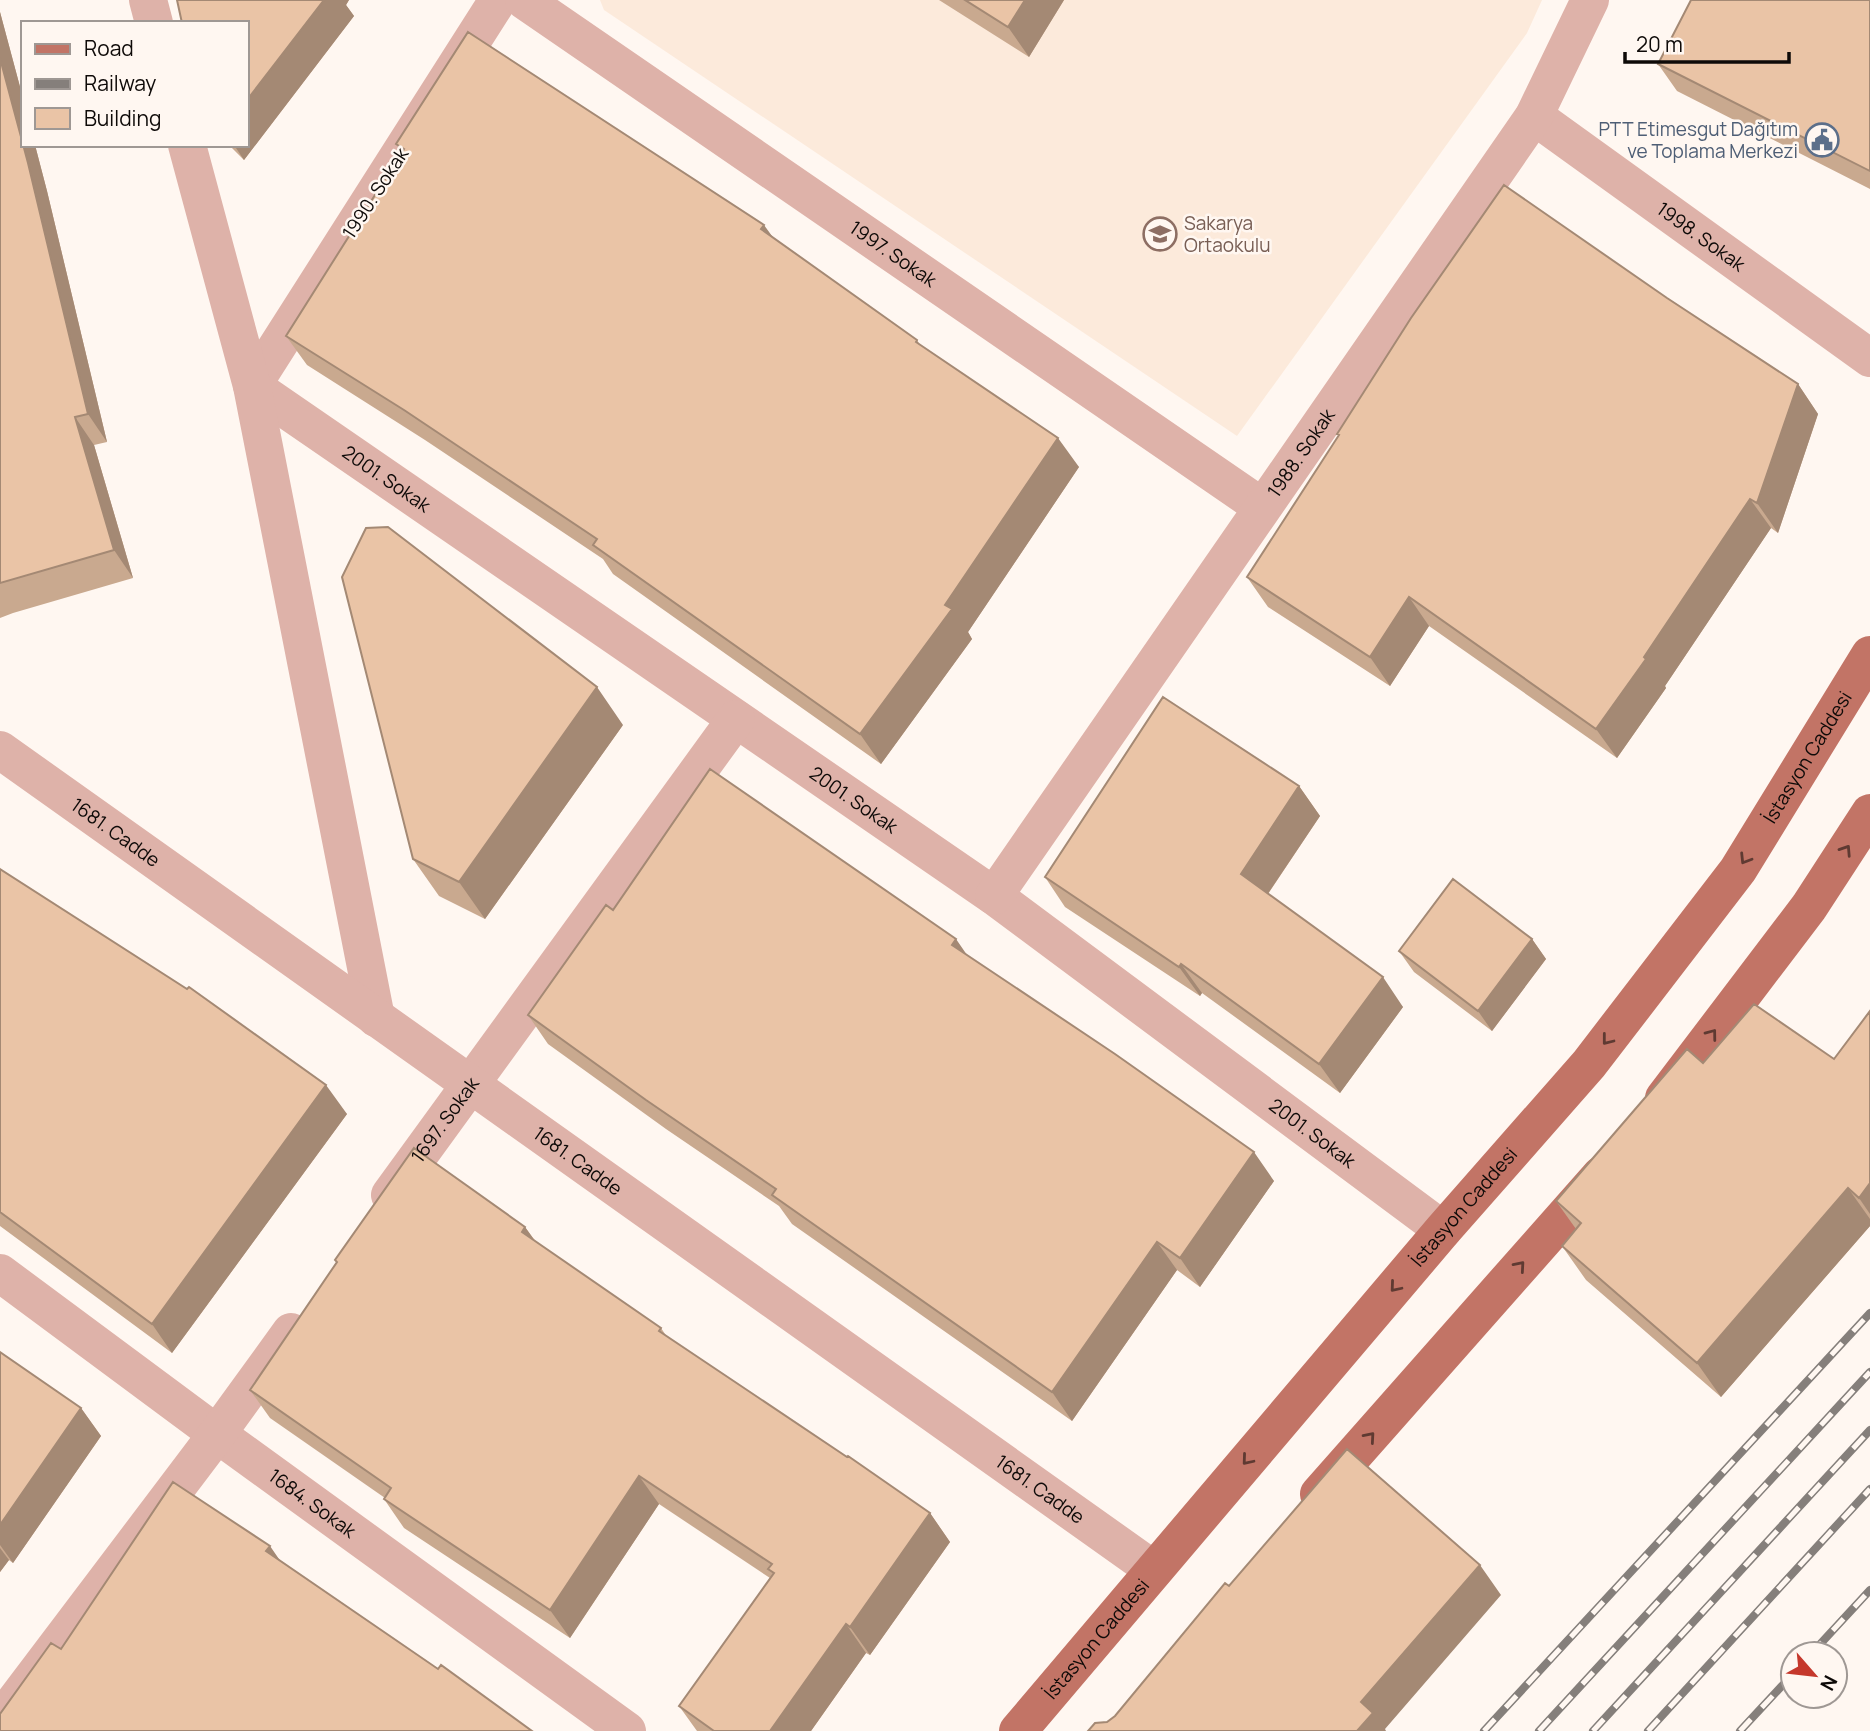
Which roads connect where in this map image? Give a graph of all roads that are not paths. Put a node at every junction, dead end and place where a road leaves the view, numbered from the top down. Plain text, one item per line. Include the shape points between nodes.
1 (148, 0) edge
2 (498, 0) edge
3 (524, 0) edge
4 (1590, 0) edge
5 (153, 21) edge
6 (1534, 116) junction
7 (188, 147) edge
8 (1870, 358) edge
9 (252, 386) junction
10 (1262, 507) junction
11 (1870, 655) edge
12 (736, 719) junction
13 (0, 750) edge
14 (1870, 813) edge
15 (994, 896) junction
16 (376, 1018) junction
17 (470, 1084) junction
18 (372, 1219) edge
19 (1443, 1230) junction
20 (0, 1273) edge
21 (315, 1298) edge
22 (217, 1434) junction
23 (1296, 1520) edge
24 (1154, 1570) junction
25 (0, 1721) edge
26 (627, 1731) edge
27 (1018, 1731) edge

1 - 5 street
2 - 9 street, 1990. Sokak
3 - 10 street, 1997. Sokak
4 - 6 street, 1988. Sokak
6 - 8 street, 1998. Sokak
6 - 10 street, 1988. Sokak
7 - 9 street
9 - 12 street, 2001. Sokak
9 - 16 street
10 - 15 street, 1988. Sokak
11 -> 19 main road, İstasyon Caddesi via 1738,870 1589,1064
12 - 15 street, 2001. Sokak
12 - 17 street, 1697. Sokak
13 - 16 street, 1681. Cadde
23 -> 14 main road via 1631,1140 1809,907
15 - 19 street, 2001. Sokak
16 - 17 street, 1681. Cadde
17 - 18 street, 1697. Sokak
17 - 24 street, 1681. Cadde
19 -> 24 main road, İstasyon Caddesi
20 - 22 street, 1684. Sokak
21 - 22 street
22 - 25 street
22 - 26 street, 1684. Sokak
24 - 27 main road, İstasyon Caddesi

